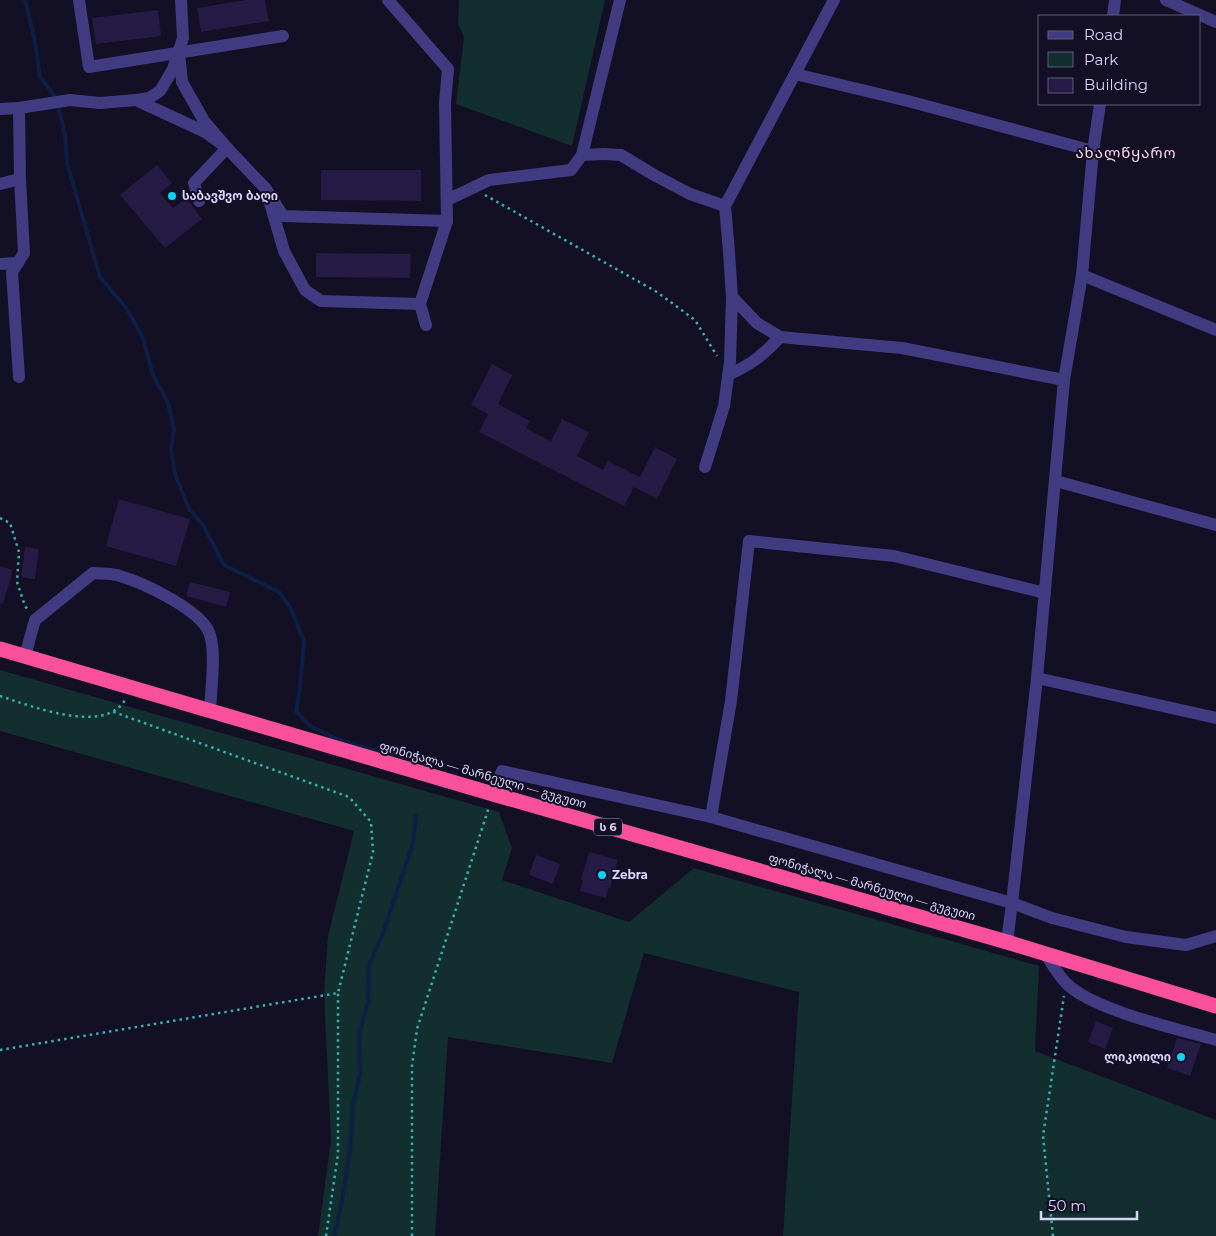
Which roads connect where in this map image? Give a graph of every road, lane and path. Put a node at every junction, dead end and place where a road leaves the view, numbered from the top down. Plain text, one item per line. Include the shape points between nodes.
1 (79, 0) edge
2 (181, 0) edge
3 (388, 0) edge
4 (620, 0) edge
5 (834, 0) edge
6 (1115, 0) edge
7 (1166, 0) edge
8 (1112, 15) edge
9 (1200, 15) edge
10 (1201, 15) edge
11 (1216, 22) edge
12 (283, 36) dead end
13 (178, 53) junction
14 (795, 74) junction
15 (136, 100) junction
16 (1100, 105) edge
17 (18, 108) junction
18 (0, 109) edge
19 (227, 148) junction
20 (1093, 151) junction
21 (582, 155) junction
22 (20, 179) junction
23 (0, 184) edge
24 (473, 188) junction
25 (266, 190) junction
26 (447, 200) junction
27 (199, 201) dead end
28 (725, 206) junction
29 (447, 220) junction
30 (18, 263) junction
31 (0, 264) edge
32 (1082, 275) junction
33 (732, 298) junction
34 (420, 304) junction
35 (426, 325) dead end
36 (1216, 330) edge
37 (780, 337) junction
38 (728, 375) junction
39 (19, 377) dead end
40 (1064, 380) junction
41 (705, 468) dead end
42 (1056, 481) junction
43 (0, 518) edge
44 (1216, 525) edge
45 (1045, 593) junction
46 (36, 620) junction
47 (0, 649) edge
48 (25, 656) junction
49 (1037, 678) junction
50 (133, 688) junction
51 (0, 696) edge
52 (210, 710) junction
53 (111, 711) junction
54 (1216, 718) edge
55 (493, 794) junction
56 (711, 817) junction
57 (1012, 904) junction
58 (1216, 936) edge
59 (1007, 942) junction
60 (1046, 955) junction
61 (1066, 983) junction
62 (338, 993) junction
63 (1216, 1006) edge
64 (1216, 1040) edge
65 (0, 1050) edge
66 (326, 1236) edge
67 (412, 1236) edge
68 (1053, 1236) edge

1 - 13 street via 89,67
2 - 13 street via 184,38
3 - 26 street via 448,69 445,103
4 - 21 street
5 - 14 street
6 - 8 street
7 - 9 street
10 - 11 street
12 - 13 street
13 - 15 street via 160,91 149,98
13 - 19 street via 182,82 204,121
14 - 20 street
14 - 28 street
15 - 17 street via 66,101
15 - 19 street via 205,132
16 - 20 street
17 - 18 street
17 - 22 street
19 - 25 street
19 - 27 street via 194,183
20 - 32 street
21 - 24 street via 571,170 489,180
21 - 28 street via 622,155 690,194
22 - 23 street
22 - 30 street via 24,253
24 - 26 street
24 - 38 path via 657,292 695,320
25 - 29 street via 283,216
25 - 34 street via 284,251 305,290 321,301
26 - 29 street
28 - 33 street
29 - 34 street
30 - 31 street
30 - 39 street via 12,272
32 - 36 street
32 - 40 street
33 - 37 street via 758,323
33 - 38 street
34 - 35 street
37 - 38 street via 752,364
37 - 40 street via 902,348
38 - 41 street via 724,406
40 - 42 street
42 - 44 street
42 - 45 street
43 - 46 path via 10,523 19,552 17,582 25,606
45 - 49 street
45 - 56 street via 894,556 749,542 731,701
46 - 48 street
46 - 52 street via 93,573 118,575 149,587 195,614 209,630 213,655
47 - 48 highway, ფონიჭალა — მარნეული — გუგუთი / ს 6
48 - 50 highway, ფონიჭალა — მარნეული — გუგუთი / ს 6
49 - 54 street
49 - 57 street
50 - 52 highway, ფონიჭალა — მარნეული — გუგუთი / ს 6
50 - 53 path via 120,708
51 - 53 path via 54,714 97,717
52 - 55 highway, ფონიჭალა — მარნეული — გუგუთი / ს 6
53 - 62 path via 349,797 371,822 373,852
55 - 56 street via 502,770
55 - 59 highway, ფონიჭალა — მარნეული — გუგუთი / ს 6
55 - 67 path via 417,1029 412,1066
56 - 57 street
57 - 58 street via 1126,937 1186,945
57 - 59 street
59 - 60 highway, ფონიჭალა — მარნეული — გუგუთი / ს 6
60 - 61 street
60 - 63 highway, ფონიჭალა — მარნეული — გუგუთი / ს 6
61 - 64 street via 1083,996 1109,1007
61 - 68 path via 1043,1136
62 - 65 path
62 - 66 path via 338,1154

